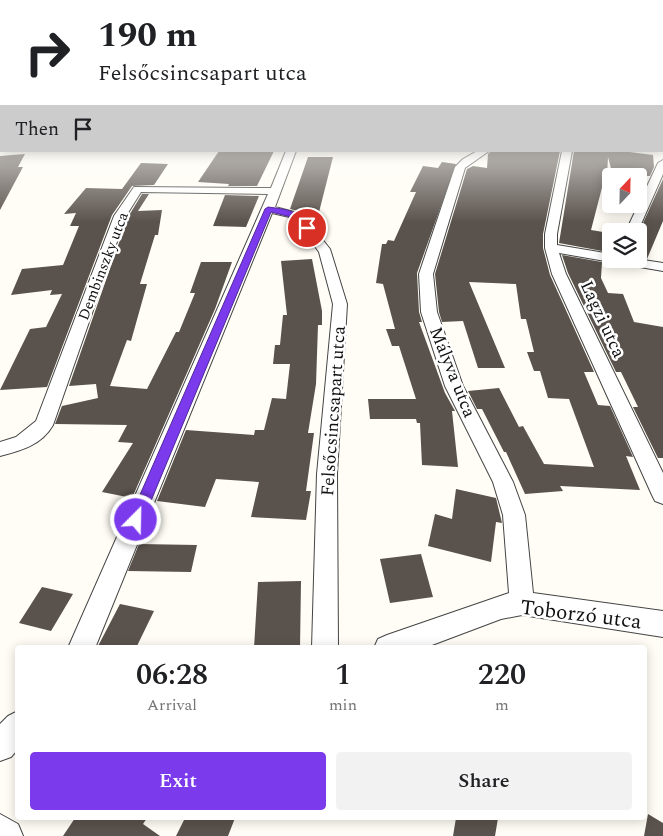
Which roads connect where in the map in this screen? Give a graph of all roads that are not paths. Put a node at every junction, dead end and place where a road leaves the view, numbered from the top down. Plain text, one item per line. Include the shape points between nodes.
1 (291, 152) edge
2 (482, 152) edge
3 (567, 152) edge
4 (663, 163) edge
5 (274, 190) junction
6 (268, 209) junction
7 (636, 223) edge
8 (551, 248) junction
9 (602, 257) edge
10 (647, 264) edge
11 (663, 267) edge
12 (0, 449) edge
13 (663, 495) edge
14 (522, 603) junction
15 (663, 624) edge
16 (82, 645) edge
17 (325, 645) edge
18 (395, 645) edge
19 (15, 729) edge
20 (0, 746) edge
21 (0, 831) edge
22 (6, 836) edge

1 - 5 street
2 - 14 street, Mályva utca via 460,167 426,274 429,312 454,386 512,506
3 - 8 street, Lagzi utca
4 - 7 street
5 - 6 street
5 - 12 street, Dembinszky utca via 138,189 120,216 44,426 22,443
6 - 16 street
6 - 17 street, Felsőcsincsapart utca via 298,216 325,252 340,304 327,474
8 - 9 street
8 - 13 street, Lagzi utca via 559,274
10 - 11 street
14 - 15 street, Toborzó utca
14 - 18 street, Toborzó utca via 501,607
19 - 20 street
21 - 22 street

